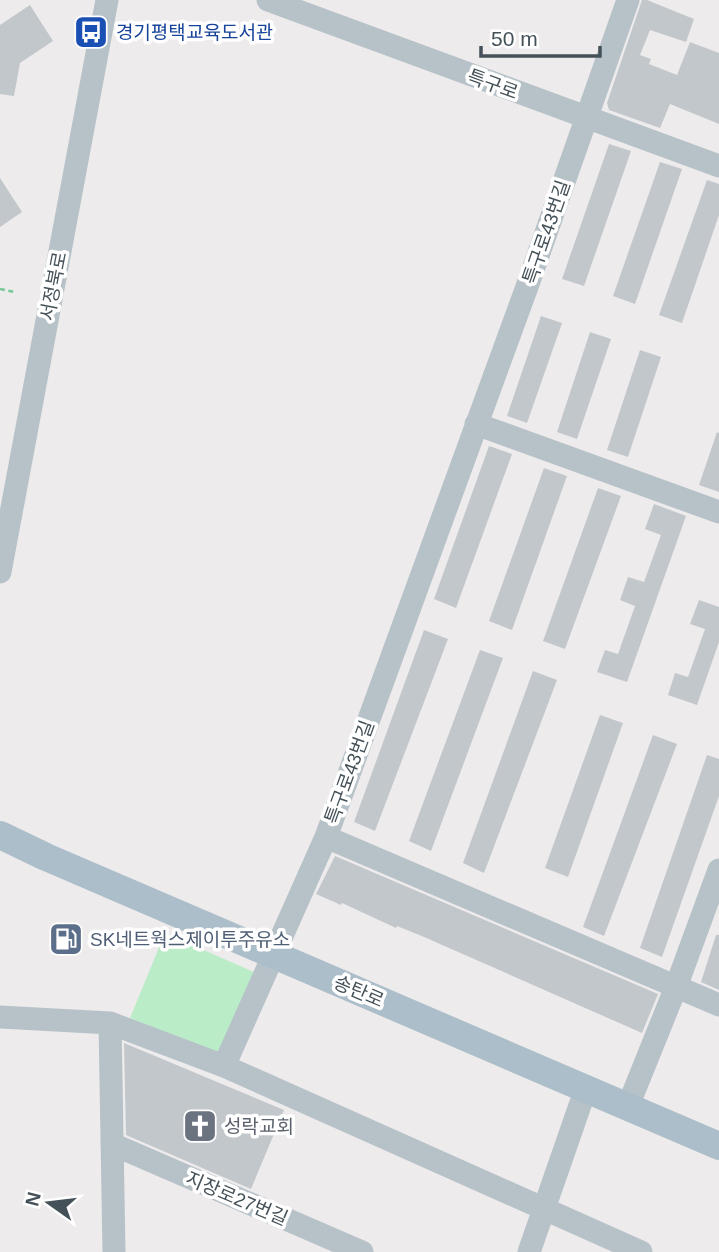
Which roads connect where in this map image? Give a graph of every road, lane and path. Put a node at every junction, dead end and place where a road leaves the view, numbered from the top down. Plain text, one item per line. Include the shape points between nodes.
1 (107, 0) edge
2 (268, 0) edge
3 (628, 0) edge
4 (586, 118) junction
5 (719, 166) edge
6 (0, 289) edge
7 (14, 292) dead end
8 (476, 424) junction
9 (719, 512) edge
10 (0, 572) edge
11 (0, 835) edge
12 (326, 837) junction
13 (0, 852) edge
14 (46, 857) junction
15 (719, 870) edge
16 (275, 955) junction
17 (676, 987) junction
18 (719, 1005) edge
19 (0, 1017) edge
20 (110, 1023) junction
21 (224, 1066) junction
22 (586, 1088) junction
23 (628, 1106) junction
24 (112, 1144) junction
25 (719, 1146) edge
26 (544, 1209) junction
27 (114, 1252) edge
28 (362, 1252) edge
29 (529, 1252) edge
30 (641, 1252) edge

1 - 10 street, 서정북로
2 - 4 street, 특구로
3 - 4 street, 특구로43번길
4 - 5 street, 특구로
4 - 8 street, 특구로43번길
6 - 7 path
8 - 9 street
8 - 12 street, 특구로43번길
11 - 14 main road, 송탄로
12 - 16 street
12 - 17 street, 특구로43번길
13 - 14 street
14 - 16 main road, 송탄로
15 - 17 street
16 - 21 street
16 - 22 main road, 송탄로
17 - 18 street, 특구로43번길
17 - 23 street
19 - 20 street
20 - 21 street
20 - 24 street
21 - 26 street
22 - 23 main road, 송탄로
22 - 26 street
23 - 25 main road, 송탄로
24 - 27 street
24 - 28 street, 지장로27번길
26 - 29 street
26 - 30 street

